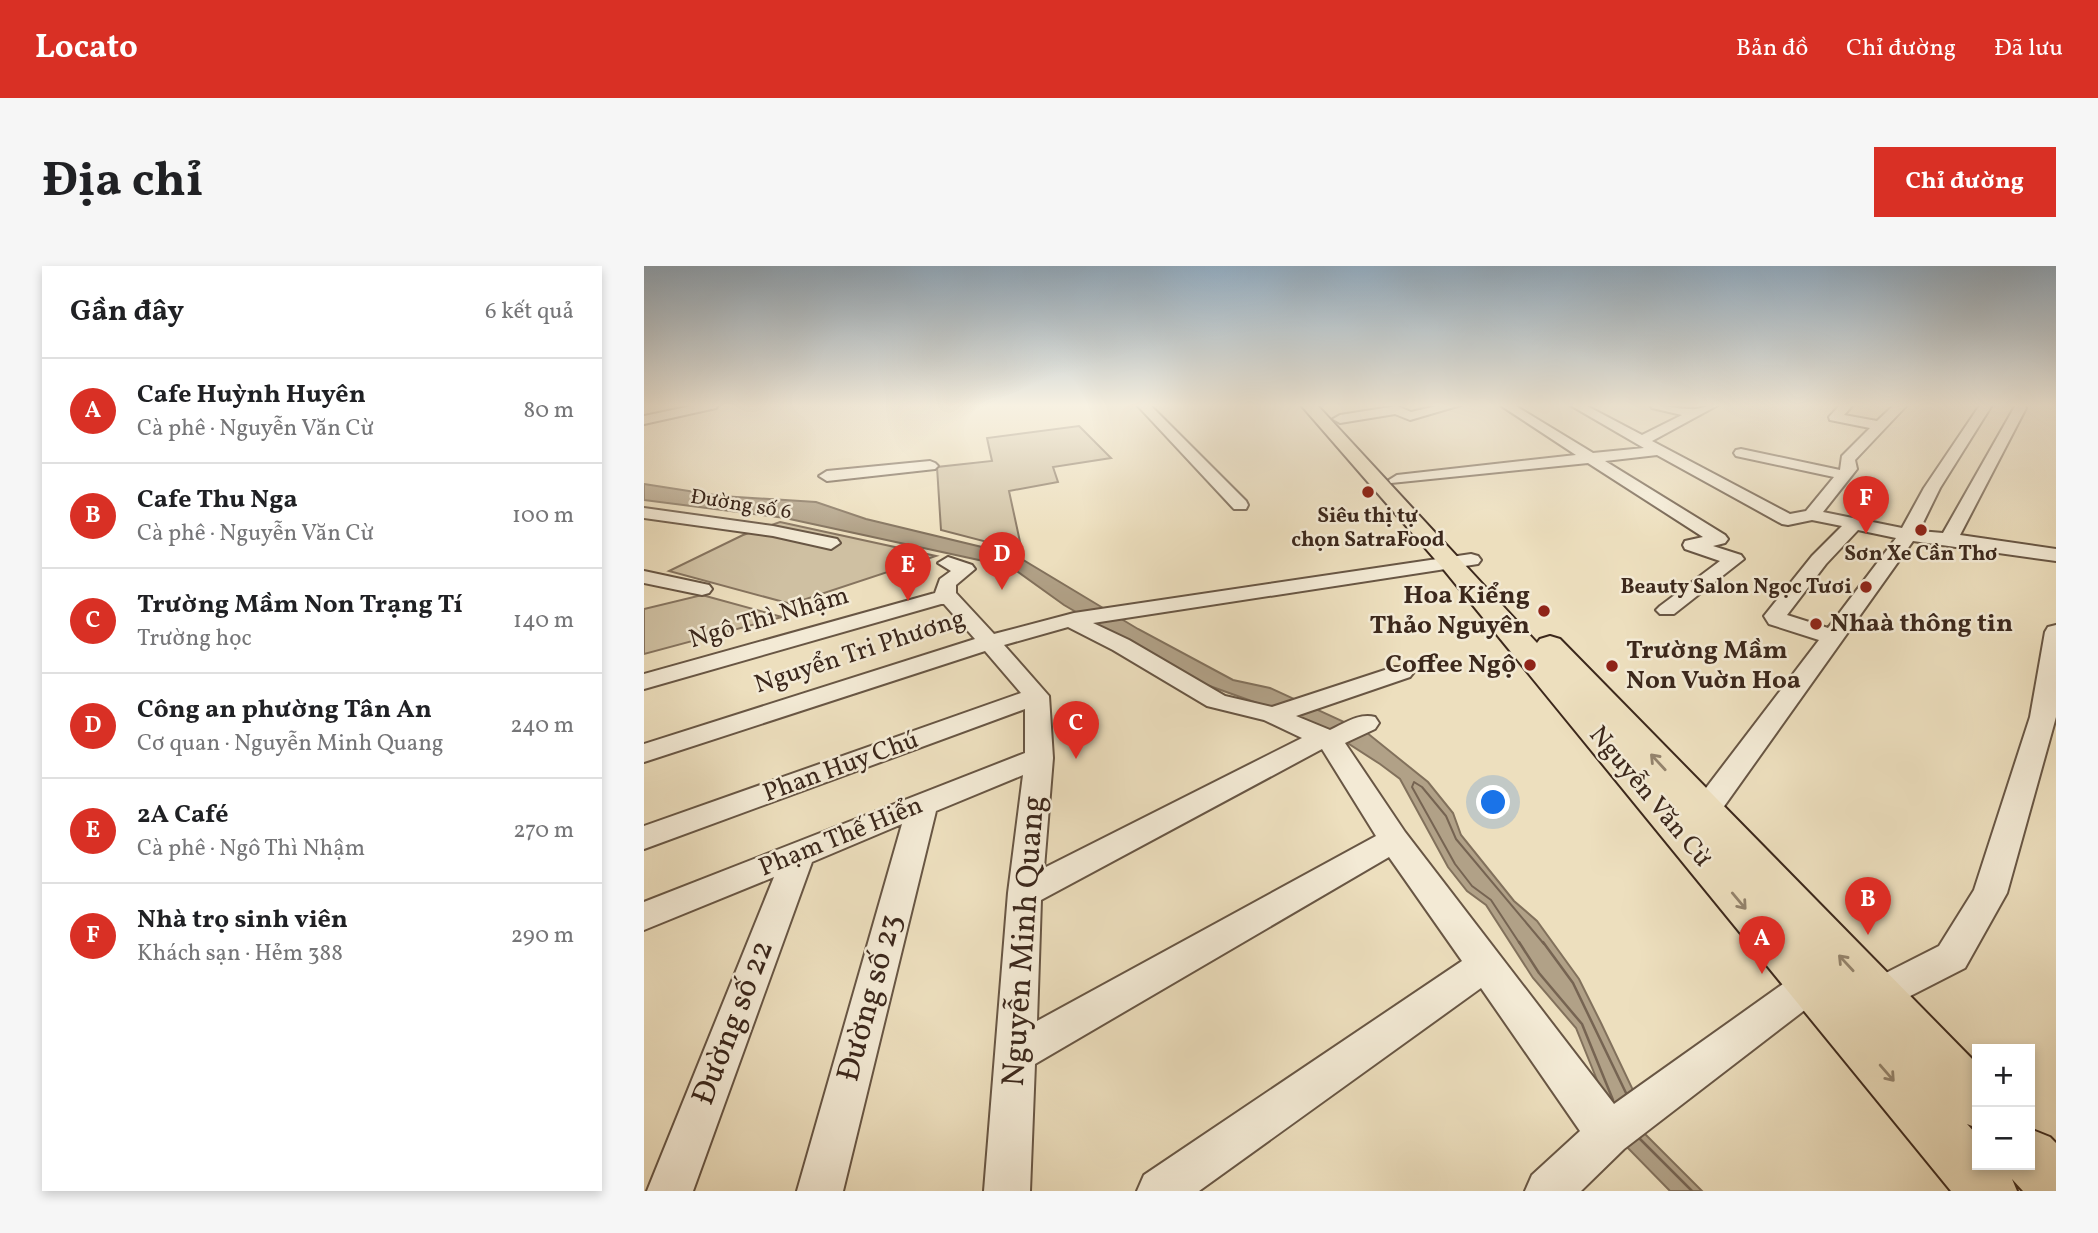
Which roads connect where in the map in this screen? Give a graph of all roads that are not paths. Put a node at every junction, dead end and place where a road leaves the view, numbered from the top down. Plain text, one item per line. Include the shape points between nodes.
1 (1185, 448) edge
2 (1360, 448) edge
3 (1365, 448) edge
4 (1573, 448) edge
5 (1658, 448) edge
6 (1858, 448) edge
7 (1958, 448) edge
8 (1998, 448) edge
9 (1661, 450) junction
10 (1741, 453) dead end
11 (1588, 458) junction
12 (930, 466) dead end
13 (1844, 475) junction
14 (827, 476) dead end
15 (1397, 480) junction
16 (1240, 505) dead end
17 (644, 513) edge
18 (1812, 514) junction
19 (1854, 524) junction
20 (1908, 536) junction
21 (1719, 539) joint
22 (1949, 539) junction
23 (831, 543) dead end
24 (2056, 555) edge
25 (1461, 562) junction
26 (948, 563) dead end
27 (649, 580) edge
28 (702, 589) dead end
29 (949, 598) junction
30 (1667, 610) dead end
31 (1072, 620) junction
32 (2056, 632) edge
33 (1832, 637) junction
34 (990, 642) junction
35 (1402, 672) dead end
36 (644, 682) edge
37 (1037, 696) junction
38 (1322, 723) junction
39 (644, 753) edge
40 (1039, 758) junction
41 (923, 804) junction
42 (1704, 812) junction
43 (644, 838) edge
44 (1394, 839) junction
45 (799, 854) junction
46 (1026, 893) junction
47 (646, 919) edge
48 (1483, 966) junction
49 (1810, 985) junction
50 (1877, 996) junction
51 (1017, 1053) junction
52 (1972, 1097) edge
53 (1610, 1133) junction
54 (670, 1191) edge
55 (820, 1191) edge
56 (1007, 1191) edge
57 (1160, 1191) edge
58 (1548, 1191) edge
59 (1988, 1191) edge

1 - 16 street
2 - 25 main road, Nguyễn Văn Cừ
3 - 15 main road
4 - 11 street
5 - 9 street
6 - 13 street via 1847,459
7 - 20 street
8 - 22 street
9 - 11 street
9 - 18 street via 1788,520
10 - 13 street
11 - 15 street
11 - 21 street
12 - 14 street
13 - 18 street
15 - 25 main road
17 - 23 street, Đường số 6
18 - 19 street
19 - 20 street
19 - 33 street via 1775,616
20 - 22 street
20 - 33 street
21 - 30 street via 1682,546 1737,556
22 - 24 street
25 - 31 street, Nguyển Tri Phương
42 -> 25 main road, Nguyễn Văn Cừ
25 -> 49 main road, Nguyễn Văn Cừ
26 - 29 street via 965,569 948,580 944,590
27 - 28 street
29 - 34 street
29 - 36 street, Ngô Thì Nhậm
31 - 34 street, Nguyển Tri Phương
31 - 38 street via 1216,701
32 - 50 street via 2043,717 1990,893 1952,957
33 - 42 street
34 - 37 street
34 - 39 street, Nguyển Tri Phương
35 - 38 street
37 - 40 street, Nguyễn Minh Quang
37 - 43 street, Phan Huy Chú
38 - 44 street
38 - 46 street
40 - 41 street, Phạm Thế Hiển
40 - 46 street, Nguyễn Minh Quang
41 - 45 street, Phạm Thế Hiển
41 - 55 street, Đường số 23
50 -> 42 main road, Nguyễn Văn Cừ
44 - 48 street
44 - 51 street
45 - 47 street, Phạm Thế Hiển
45 - 54 street, Đường số 22
46 - 51 street, Nguyễn Minh Quang
48 - 53 street
48 - 57 street
49 - 53 street
49 -> 59 main road, Nguyễn Văn Cừ
50 - 52 main road, Nguyễn Văn Cừ
51 - 56 street, Nguyễn Minh Quang
53 - 58 street

